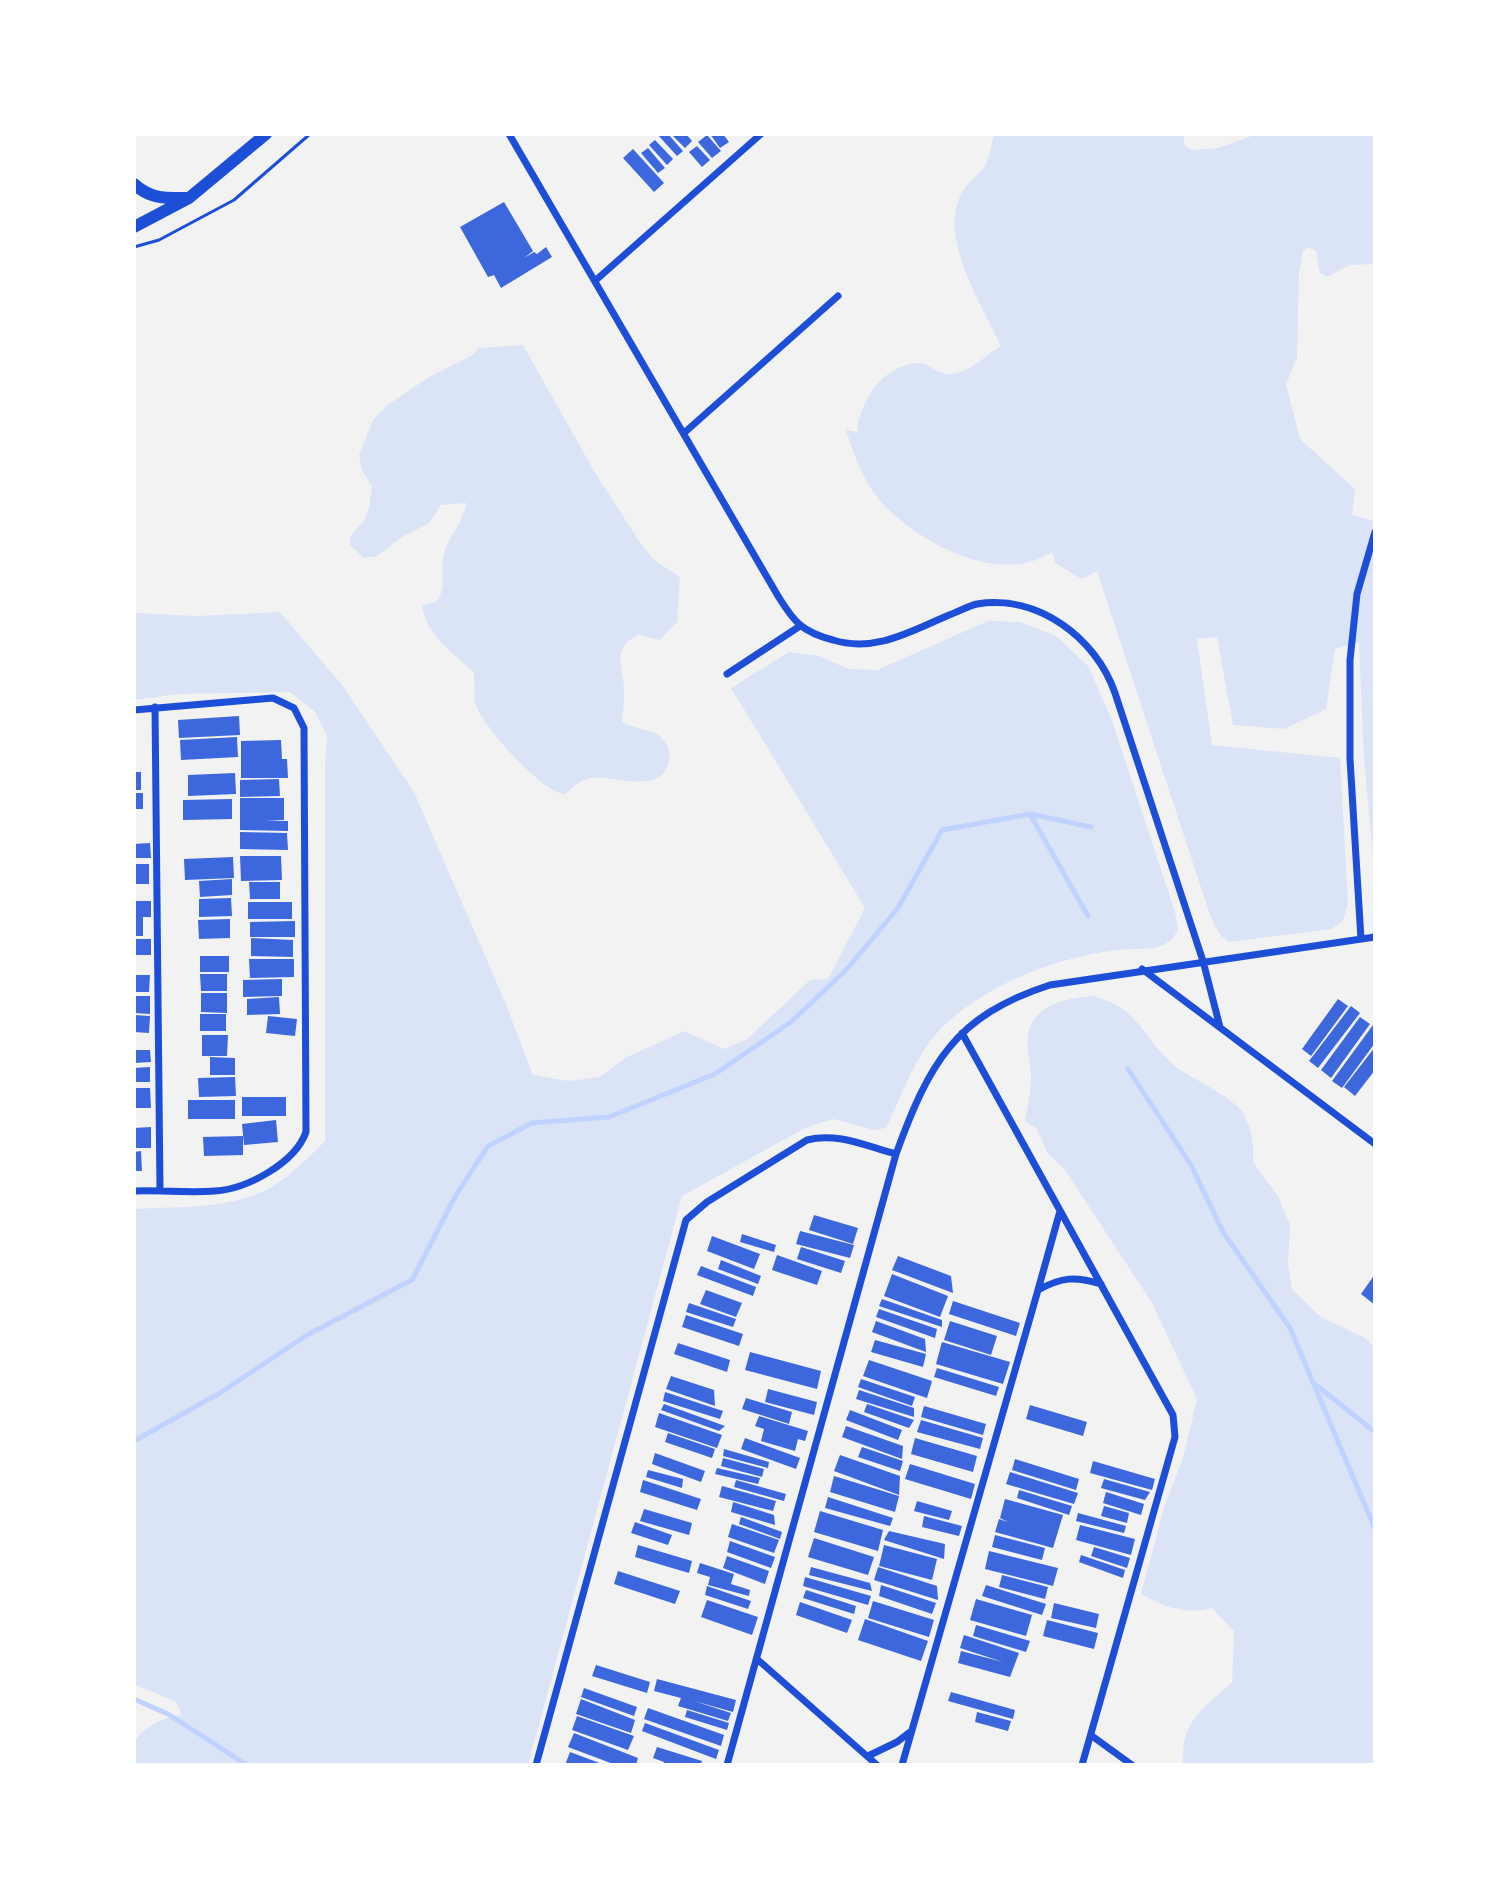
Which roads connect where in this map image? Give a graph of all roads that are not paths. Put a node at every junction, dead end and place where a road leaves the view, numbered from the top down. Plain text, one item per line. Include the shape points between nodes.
1 (266, 134) edge
2 (509, 134) edge
3 (761, 134) edge
4 (134, 184) edge
5 (189, 198) junction
6 (134, 227) edge
7 (596, 280) junction
8 (838, 296) dead end
9 (684, 433) junction
10 (1375, 532) edge
11 (800, 626) junction
12 (727, 674) dead end
13 (155, 707) junction
14 (134, 710) edge
15 (1375, 937) edge
16 (1361, 939) junction
17 (1203, 961) junction
18 (1142, 969) junction
19 (1220, 1027) junction
20 (962, 1033) junction
21 (1375, 1144) edge
22 (896, 1154) junction
23 (160, 1190) junction
24 (134, 1191) edge
25 (1060, 1211) junction
26 (1101, 1284) junction
27 (1038, 1290) junction
28 (757, 1659) junction
29 (912, 1731) junction
30 (1092, 1736) junction
31 (868, 1756) junction
32 (536, 1765) edge
33 (727, 1765) edge
34 (877, 1765) edge
35 (902, 1765) edge
36 (1082, 1765) edge
37 (1132, 1765) edge

1 - 5 main road
2 - 7 street
3 - 7 street
4 - 5 main road via 157,198
5 - 6 main road
7 - 9 street
8 - 9 street
9 - 11 street
10 - 16 street via 1357,594 1350,660
11 - 12 street
11 - 17 street via 847,645 868,645 975,604 999,603 1043,614 1079,637 1108,673
13 - 14 street
13 - 23 street
13 - 23 street via 273,698 294,708 304,728 306,1132 300,1147 246,1182 218,1191
15 - 16 street
16 - 17 street
17 - 18 street
17 - 19 street
18 - 19 street
18 - 20 street via 1022,994
19 - 21 street
20 - 22 street via 916,1098
20 - 25 street
22 - 28 street
22 - 32 street via 835,1137 807,1140 686,1220
23 - 24 street
25 - 26 street
25 - 27 street
26 - 27 street via 1081,1278 1055,1280
26 - 30 street via 1173,1415 1175,1437
27 - 29 street
28 - 31 street
28 - 33 street
29 - 31 street
29 - 35 street
30 - 36 street
30 - 37 street
31 - 34 street

